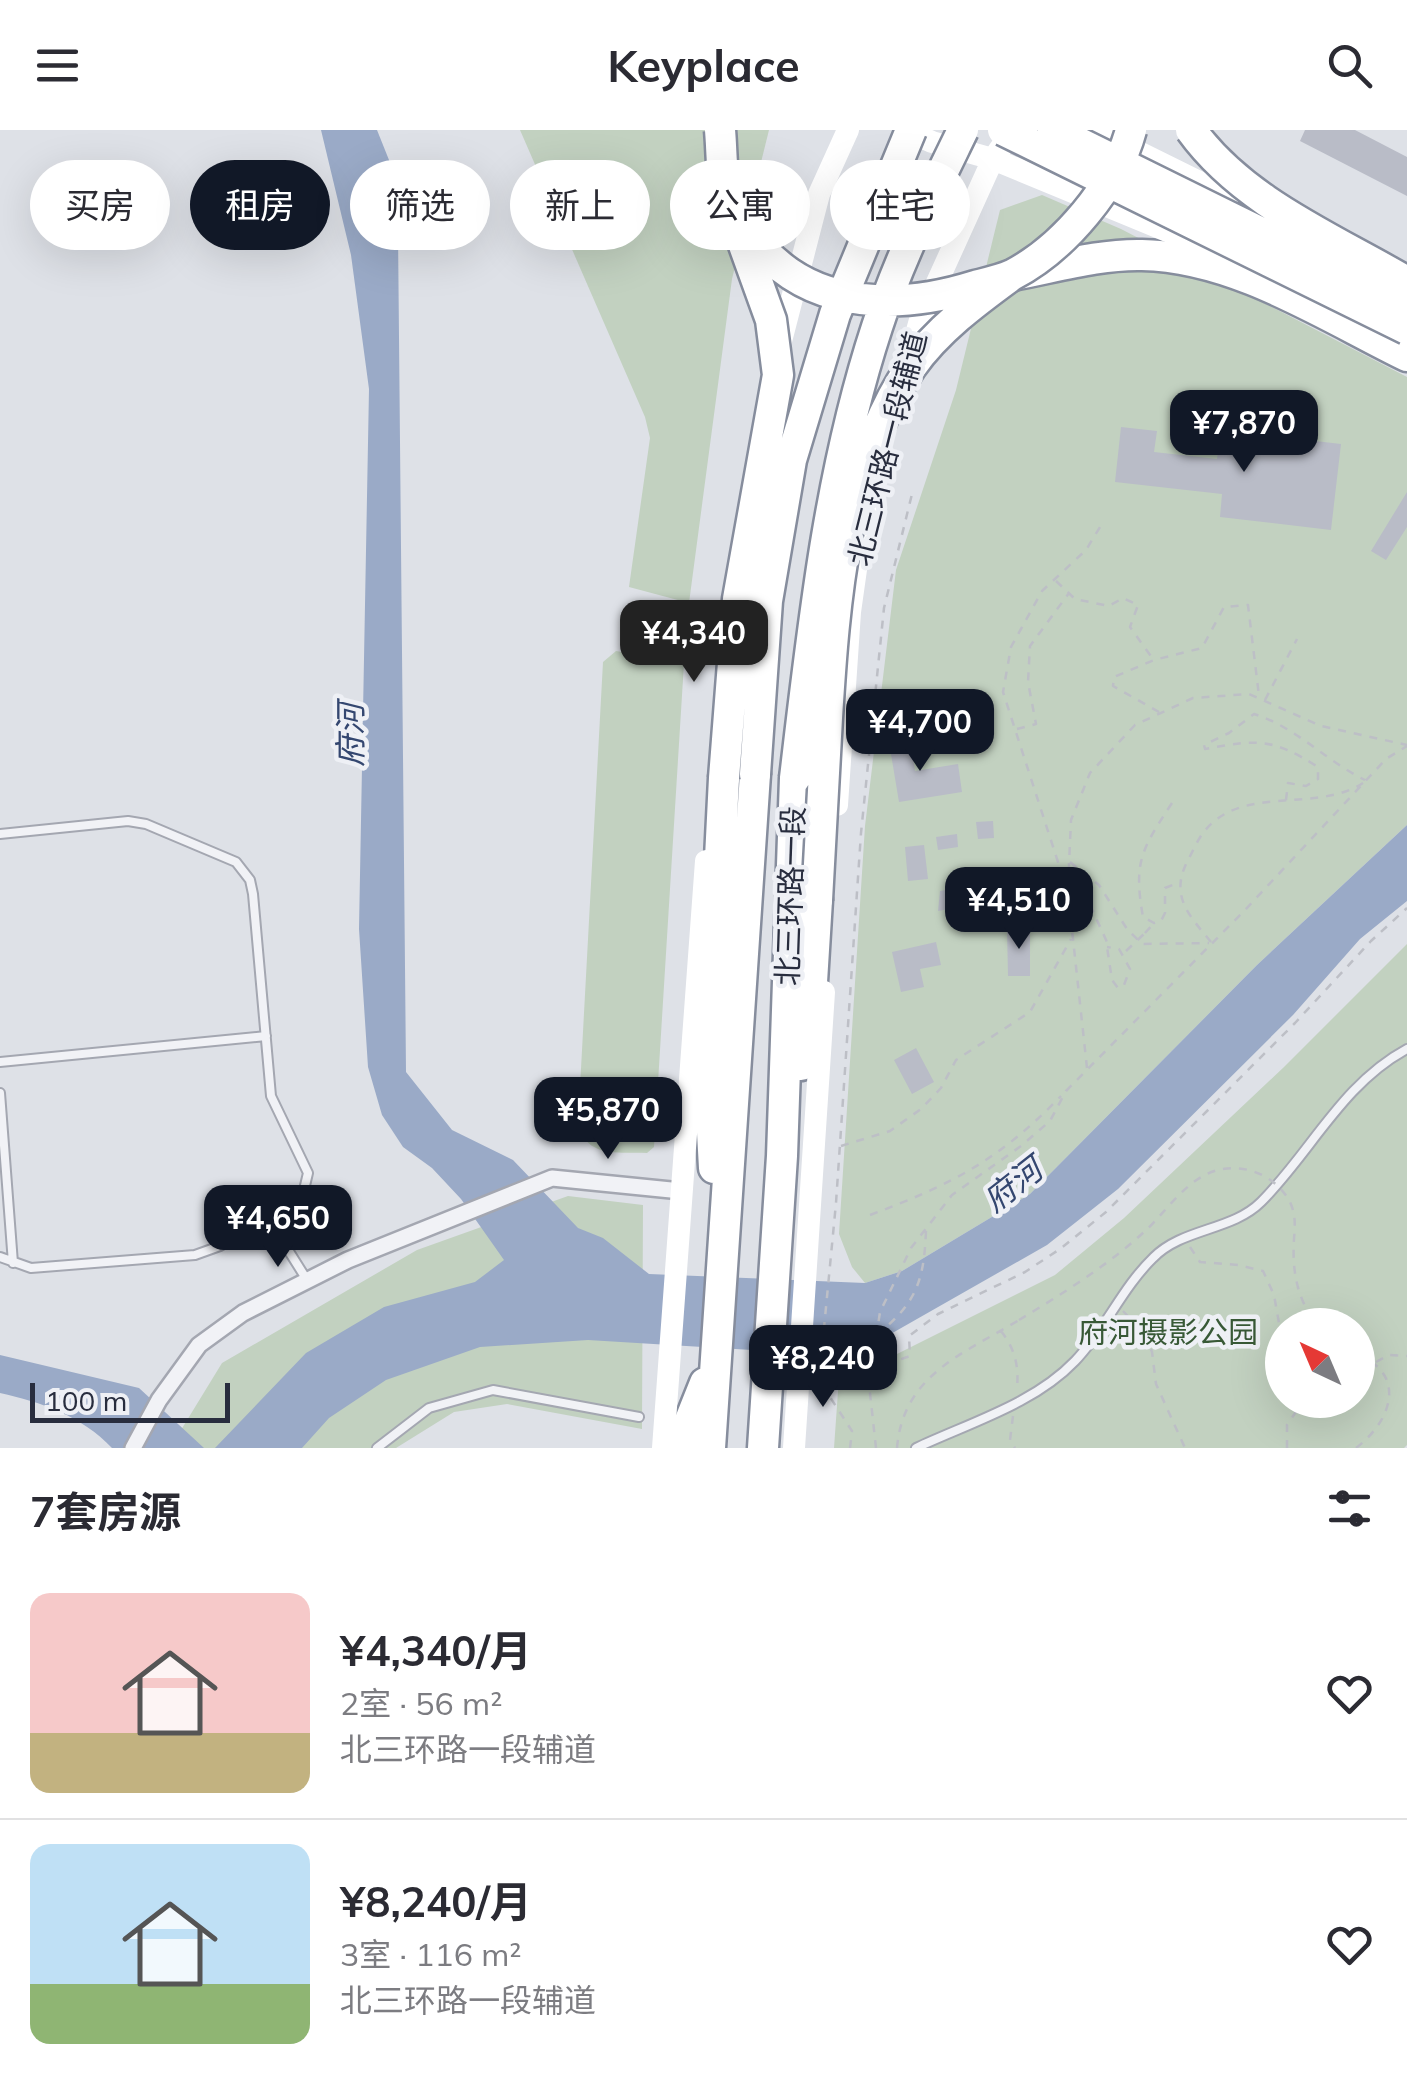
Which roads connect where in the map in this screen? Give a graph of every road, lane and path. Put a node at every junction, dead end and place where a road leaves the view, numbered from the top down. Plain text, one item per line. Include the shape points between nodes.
1 (706, 130) edge
2 (720, 130) edge
3 (848, 130) edge
4 (909, 130) edge
5 (963, 130) edge
6 (1013, 130) edge
7 (1054, 130) edge
8 (1094, 130) edge
9 (1131, 130) edge
10 (1191, 130) edge
11 (998, 144) edge
12 (715, 160) edge
13 (723, 160) edge
14 (746, 250) edge
15 (764, 250) edge
16 (1012, 275) junction
17 (1406, 286) edge
18 (1407, 329) edge
19 (1407, 342) edge
20 (1407, 356) edge
21 (912, 494) dead end
22 (1100, 527) dead end
23 (1054, 580) junction
24 (1068, 593) junction
25 (1298, 639) dead end
26 (1154, 660) junction
27 (1262, 700) junction
28 (1160, 713) junction
29 (1016, 730) junction
30 (1407, 746) edge
31 (1366, 781) junction
32 (1286, 800) junction
33 (1172, 803) dead end
34 (0, 834) edge
35 (1069, 861) junction
36 (1068, 880) junction
37 (1182, 881) junction
38 (1068, 893) junction
39 (1407, 908) edge
40 (1154, 924) junction
41 (1073, 936) junction
42 (1212, 943) junction
43 (1107, 947) junction
44 (1124, 952) junction
45 (266, 1036) junction
46 (1407, 1049) edge
47 (0, 1062) edge
48 (1087, 1070) junction
49 (1066, 1091) junction
50 (0, 1094) edge
51 (840, 1146) junction
52 (782, 1156) junction
53 (681, 1190) junction
54 (870, 1215) dead end
55 (268, 1218) junction
56 (926, 1228) junction
57 (1184, 1237) junction
58 (0, 1258) edge
59 (13, 1263) junction
60 (723, 1270) junction
61 (790, 1272) junction
62 (307, 1280) junction
63 (1117, 1305) junction
64 (1276, 1308) edge
65 (1308, 1308) edge
66 (1000, 1332) junction
67 (876, 1336) junction
68 (1407, 1356) edge
69 (716, 1357) junction
70 (1376, 1362) joint
71 (796, 1366) junction
72 (871, 1370) junction
73 (1015, 1402) junction
74 (639, 1417) dead end
75 (1292, 1418) edge
76 (133, 1448) edge
77 (377, 1448) edge
78 (662, 1448) edge
79 (679, 1448) edge
80 (710, 1448) edge
81 (763, 1448) edge
82 (794, 1448) edge
83 (850, 1448) edge
84 (876, 1448) edge
85 (897, 1448) edge
86 (916, 1448) edge
87 (1015, 1448) edge
88 (1184, 1448) edge
89 (1287, 1448) edge
90 (1356, 1448) edge

1 - 12 highway, bridge
2 - 13 highway, bridge
3 - 53 main road via 819,194 788,304 726,625
4 - 11 main road via 932,142
4 - 60 highway, 北三环路一段, bridge via 834,314 791,460 767,601
5 - 52 highway, 北三环路一段, bridge via 878,323 818,583 795,778
6 - 11 main road, 北三环路一段辅道
7 - 17 highway, bridge
8 - 17 main road
9 - 16 highway, bridge via 1104,190 1067,231
10 - 17 highway, bridge via 1249,190
11 - 18 highway, bridge
11 - 19 main road
11 - 61 main road, 北三环路一段辅道 via 920,320 861,534
14 - 60 highway, bridge via 768,309 778,375 738,599 724,778 709,1078
15 - 16 highway, bridge via 800,281 833,295 878,301 962,290
16 - 20 highway via 1124,255 1185,260 1233,273
16 - 52 highway, bridge via 971,305 913,365 869,453 838,590 808,1024
21 - 51 path via 884,608
22 - 23 path
23 - 24 path
23 - 29 path via 1011,647 1004,692
24 - 26 path via 1108,606 1124,598 1138,605 1130,627
24 - 29 path via 1030,646 1036,724
25 - 27 path
26 - 27 path via 1202,648 1224,606 1248,604
26 - 28 path via 1114,678 1113,686
27 - 28 path via 1249,694 1192,698
27 - 30 path via 1321,726
28 - 35 path via 1135,725 1090,773 1071,820
29 - 38 path
30 - 31 path
31 - 32 path via 1350,791
31 - 32 path via 1254,714 1204,745 1250,740 1286,746 1318,767 1318,778 1306,786 1288,783
31 - 42 path
32 - 37 path via 1221,816 1204,832
33 - 40 path via 1144,846 1136,880 1142,917
34 - 45 lane via 128,821 236,862 253,894
35 - 36 path
35 - 42 path via 1099,885 1142,944
36 - 38 path
36 - 43 path via 1084,894
37 - 40 path via 1165,888 1165,913
37 - 42 path via 1180,897 1190,918
38 - 41 path
39 - 72 path via 1106,1212 1025,1272 938,1314 909,1336 910,1356
40 - 44 path, bridge
41 - 48 path
41 - 51 path via 1030,1012 956,1060 940,1088 890,1132
42 - 48 path
43 - 44 path
43 - 44 path via 1118,988 1130,968
45 - 47 lane
45 - 55 lane via 276,1112 308,1173 302,1194
46 - 57 lane via 1365,1079 1257,1206
48 - 49 path
49 - 54 path via 980,1166
49 - 56 path via 1050,1122 952,1195
50 - 59 lane
51 - 71 path via 830,1262
52 - 61 highway, 北三环路一段
53 - 62 street via 552,1178
53 - 78 main road
55 - 59 lane via 195,1255 32,1268
55 - 62 lane
56 - 67 path via 880,1312
56 - 67 path via 925,1268 915,1296
57 - 63 lane via 1154,1256
57 - 64 path via 1200,1262 1263,1271
58 - 59 lane
60 - 69 highway, 北三环路一段
61 - 71 highway, 北三环路一段
62 - 76 street via 199,1346
63 - 73 lane via 1050,1386
63 - 88 path via 1144,1332 1156,1384
65 - 66 path, bridge via 1294,1269 1291,1204 1252,1169 1229,1168 1205,1174 1118,1254
66 - 73 path via 1012,1345 1018,1372
66 - 85 path via 926,1380 906,1404
67 - 72 path
68 - 70 path
69 - 79 highway
69 - 80 highway, 北三环路一段
70 - 90 path via 1392,1399
71 - 81 highway, 北三环路一段
71 - 82 main road
71 - 83 path via 819,1380 852,1431
72 - 84 path
73 - 86 lane
73 - 87 path
74 - 77 lane via 494,1390 429,1408
75 - 89 path

